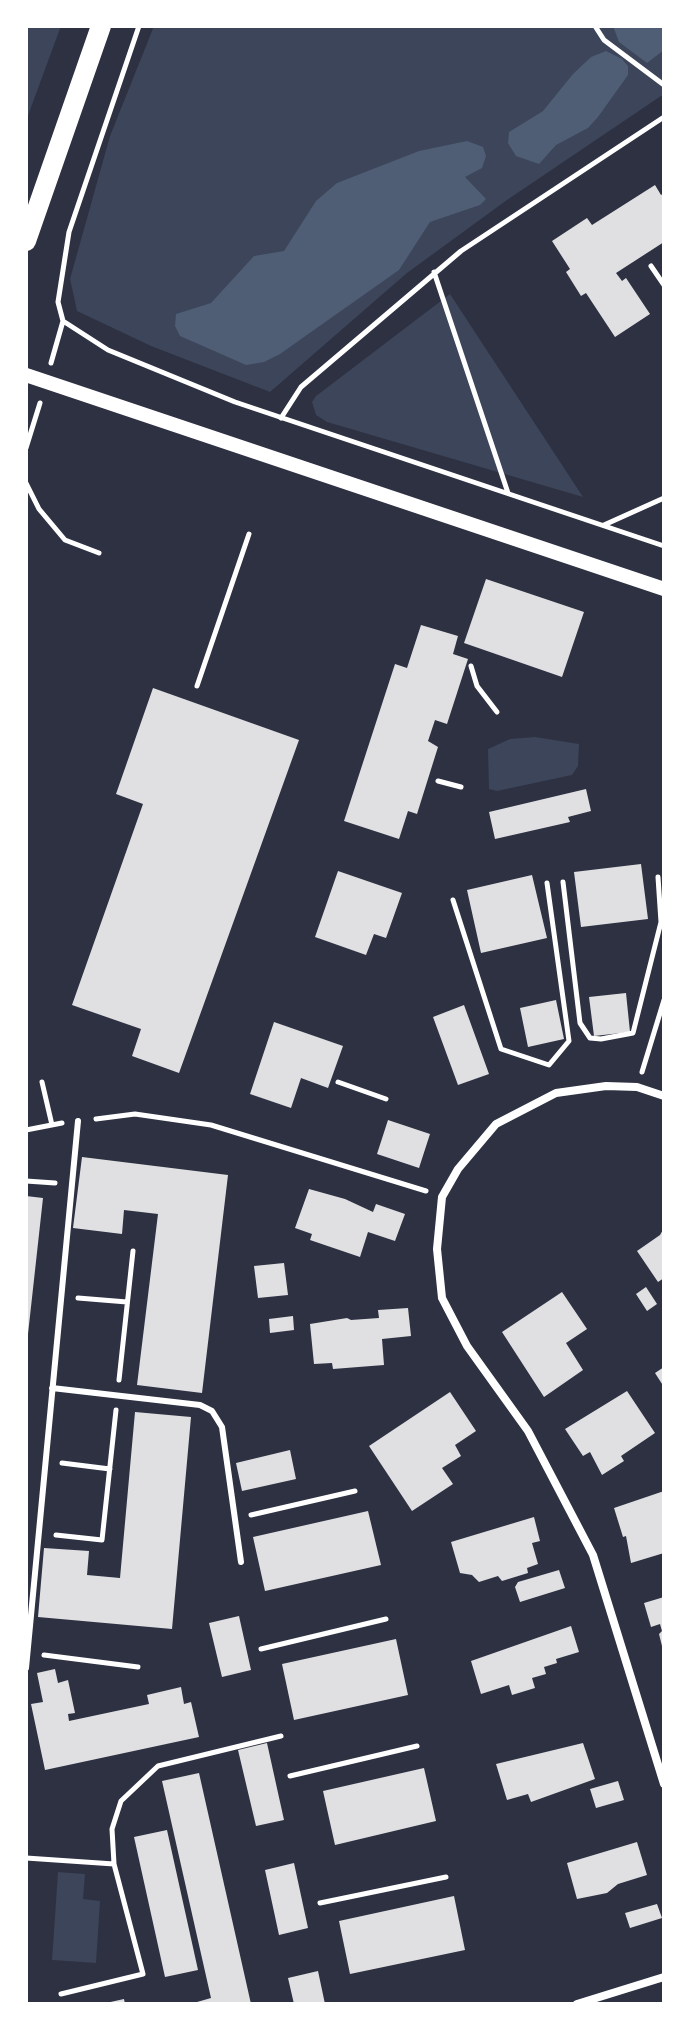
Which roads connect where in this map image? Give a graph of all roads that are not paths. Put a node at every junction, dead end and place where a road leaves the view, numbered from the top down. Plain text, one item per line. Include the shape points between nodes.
1 (101, 26) edge
2 (26, 241) edge
3 (26, 375) edge
4 (664, 589) edge
5 (664, 1096) edge
6 (78, 1121) road end
7 (52, 1388) junction
8 (241, 1562) dead end
9 (28, 1653) edge
10 (26, 1668) edge
11 (664, 1784) edge
12 (664, 1977) edge
13 (577, 2004) edge

1 - 2 main road
3 - 4 street
5 - 11 street via 637,1087 598,1086 556,1093 496,1124 442,1197 437,1249 442,1298 467,1346 528,1431 593,1555
6 - 7 lane
7 - 8 lane via 200,1405 212,1411 222,1427
7 - 9 lane
9 - 10 lane
12 - 13 street

